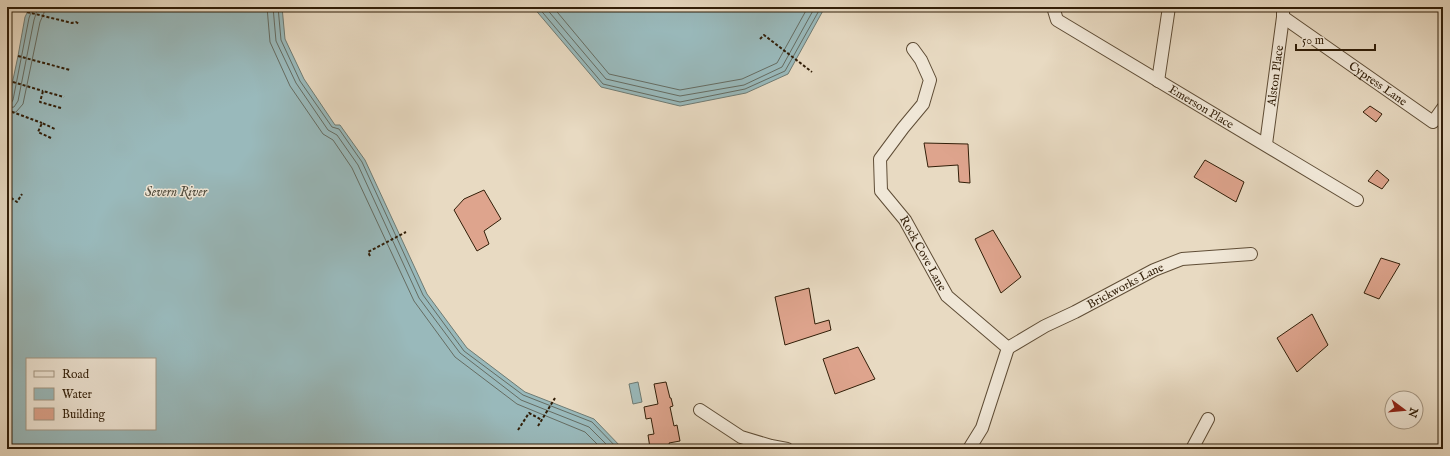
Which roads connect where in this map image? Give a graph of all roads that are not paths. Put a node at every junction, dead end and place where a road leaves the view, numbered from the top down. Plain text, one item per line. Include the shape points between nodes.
1 (1052, 7) edge
2 (1169, 7) edge
3 (1283, 12) edge
4 (913, 49) dead end
5 (1158, 80) junction
6 (1443, 108) edge
7 (1266, 144) junction
8 (1357, 200) dead end
9 (1251, 254) dead end
10 (1008, 348) junction
11 (700, 410) dead end
12 (1208, 419) dead end
13 (787, 449) edge
14 (969, 449) edge
15 (1192, 449) edge

1 - 5 street, Emerson Place via 1057,20
2 - 5 street
3 - 6 street, Cypress Lane via 1433,122
3 - 7 street, Alston Place
4 - 10 street, Rock Cove Lane via 930,80 923,104 880,159 881,191 905,220 947,296
5 - 7 street, Emerson Place
7 - 8 street, Emerson Place
9 - 10 street, Brickworks Lane via 1182,259 1154,270
10 - 14 street via 982,428
11 - 13 street via 741,437
12 - 15 street

